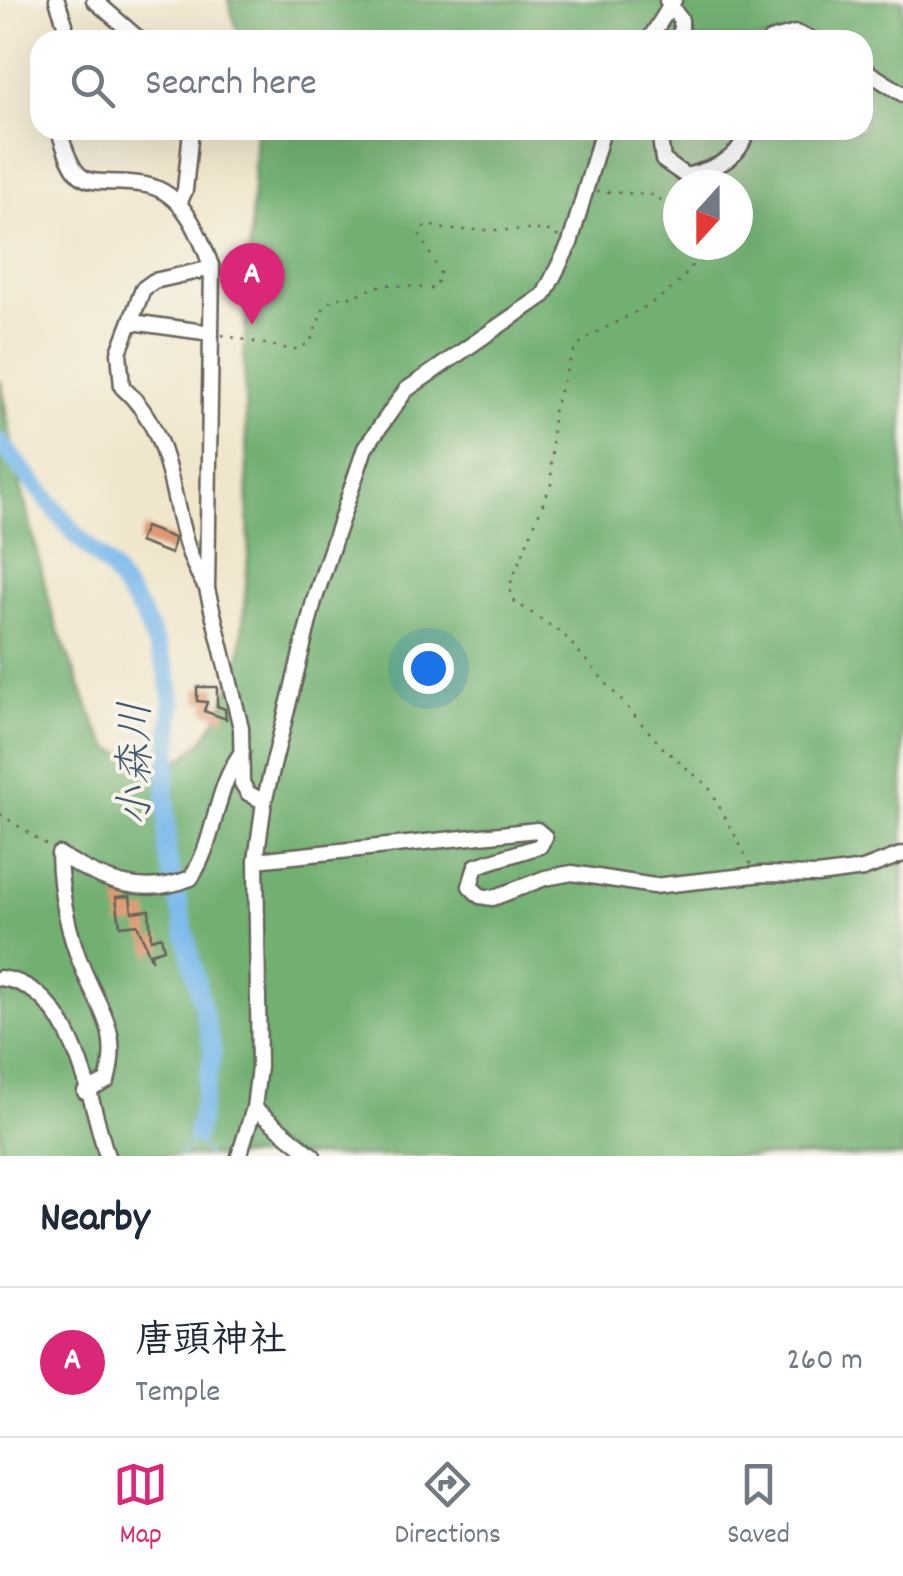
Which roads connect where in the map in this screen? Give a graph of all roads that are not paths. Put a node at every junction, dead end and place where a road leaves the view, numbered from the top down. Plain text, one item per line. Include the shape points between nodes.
1 (57, 0) edge
2 (94, 0) edge
3 (670, 2) edge
4 (64, 30) edge
5 (128, 30) edge
6 (655, 30) edge
7 (681, 30) edge
8 (873, 76) edge
9 (903, 94) edge
10 (62, 140) edge
11 (190, 140) edge
12 (600, 140) edge
13 (660, 140) edge
14 (744, 140) edge
15 (179, 204) junction
16 (212, 268) junction
17 (132, 322) junction
18 (211, 333) junction
19 (207, 589) junction
20 (243, 750) junction
21 (264, 802) junction
22 (903, 854) edge
23 (256, 860) junction
24 (0, 978) edge
25 (86, 1092) junction
26 (254, 1108) junction
27 (106, 1156) edge
28 (239, 1156) edge
29 (313, 1156) edge

1 - 4 street
2 - 5 street
3 - 6 street
3 - 7 street
8 - 9 street
10 - 15 street via 84,180 146,186
11 - 15 street
12 - 21 street via 570,243 544,295 406,390 365,448 314,601
13 - 14 street via 663,160 686,176 731,158
15 - 16 street
16 - 17 street via 154,281 138,298
16 - 18 street
17 - 18 street
17 - 19 street via 120,352 122,387 140,404 160,444 176,486 186,555
18 - 19 street
19 - 20 street
20 - 21 street via 242,783
20 - 25 street via 191,878 157,888 125,887 60,854 82,966 111,1033 106,1081
21 - 23 street
22 - 23 street via 863,870 654,886 572,873 493,898 473,891 469,882 476,866 540,846 545,838 537,830
23 - 26 street
24 - 25 street via 26,984 53,1004
25 - 27 street
26 - 28 street
26 - 29 street

